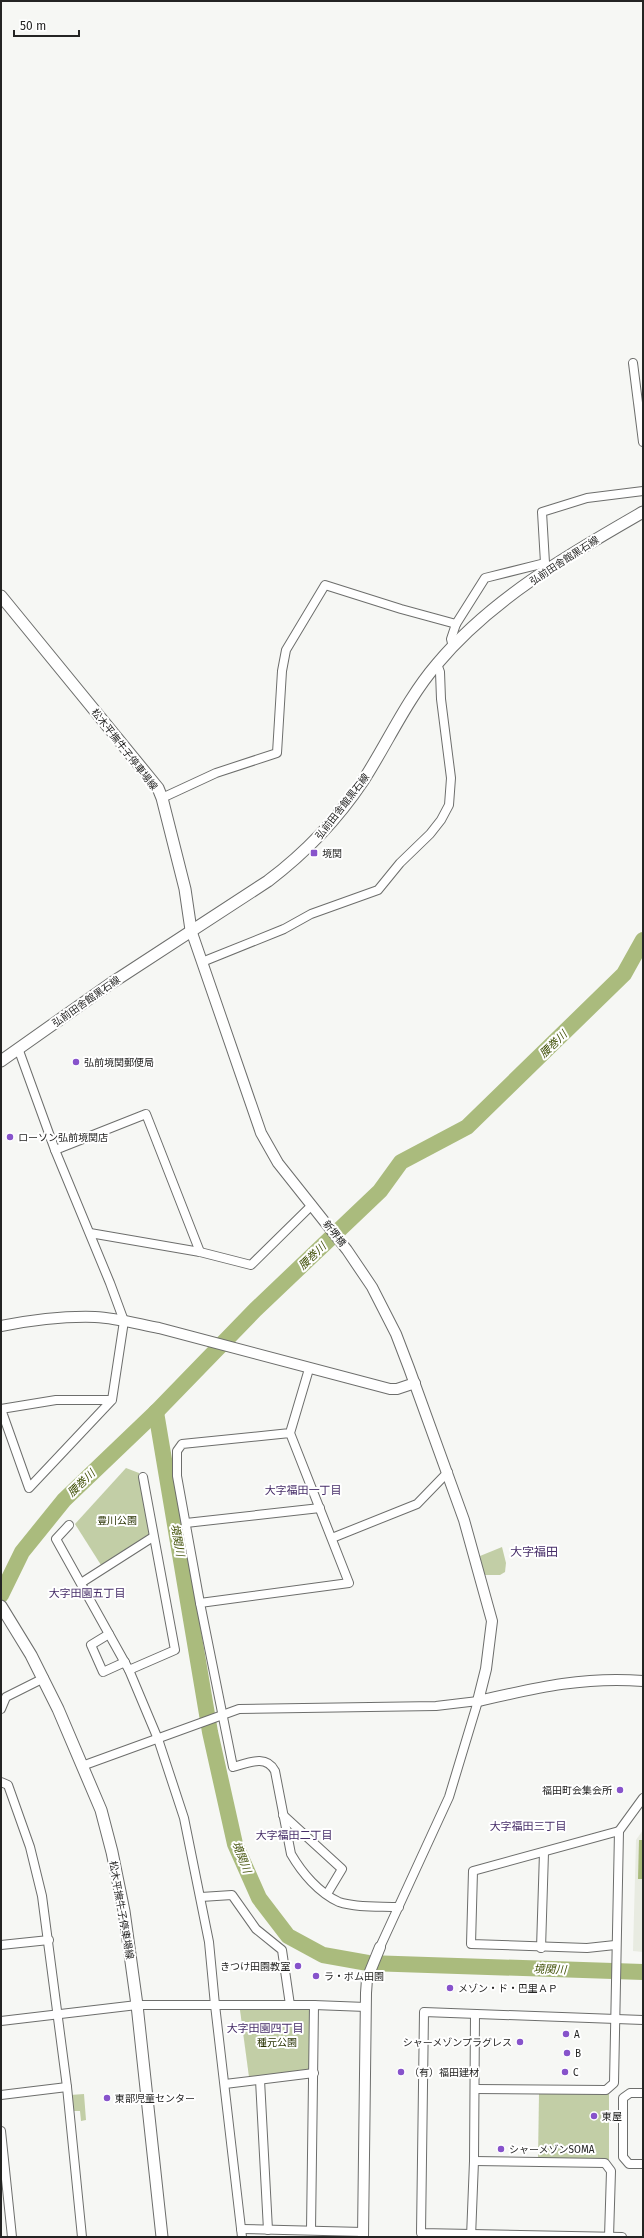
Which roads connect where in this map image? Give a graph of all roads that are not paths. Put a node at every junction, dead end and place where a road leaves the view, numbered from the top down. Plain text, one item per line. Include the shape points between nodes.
1 (633, 363) dead end
2 (643, 442) edge
3 (643, 490) edge
4 (643, 512) edge
5 (547, 567) junction
6 (1, 596) edge
7 (456, 624) junction
8 (453, 647) junction
9 (437, 664) junction
10 (162, 798) junction
11 (191, 930) junction
12 (202, 962) junction
13 (18, 1048) junction
14 (1, 1061) edge
15 (55, 1150) junction
16 (312, 1205) junction
17 (90, 1234) junction
18 (200, 1252) junction
19 (124, 1321) junction
20 (1, 1326) edge
21 (308, 1369) junction
22 (415, 1383) junction
23 (112, 1400) junction
24 (290, 1433) junction
25 (448, 1472) junction
26 (143, 1477) dead end
27 (320, 1508) junction
28 (186, 1523) junction
29 (69, 1525) dead end
30 (153, 1537) junction
31 (332, 1538) junction
32 (81, 1583) junction
33 (200, 1603) junction
34 (3, 1610) edge
35 (109, 1634) junction
36 (127, 1666) junction
37 (44, 1678) junction
38 (643, 1681) edge
39 (478, 1700) junction
40 (1, 1709) edge
41 (221, 1715) junction
42 (158, 1739) junction
43 (82, 1766) junction
44 (1, 1782) edge
45 (643, 1798) edge
46 (283, 1815) junction
47 (619, 1831) junction
48 (544, 1852) junction
49 (327, 1894) junction
50 (201, 1897) junction
51 (399, 1907) junction
52 (49, 1940) junction
53 (1, 1945) edge
54 (615, 1945) junction
55 (380, 1947) joint
56 (541, 1948) junction
57 (137, 2005) junction
58 (215, 2005) junction
59 (290, 2005) junction
60 (314, 2005) junction
61 (366, 2007) junction
62 (57, 2014) junction
63 (475, 2014) junction
64 (615, 2020) junction
65 (643, 2020) edge
66 (1, 2021) edge
67 (314, 2073) junction
68 (260, 2080) junction
69 (225, 2084) junction
70 (67, 2087) junction
71 (475, 2088) junction
72 (643, 2093) edge
73 (1, 2095) edge
74 (1, 2131) edge
75 (474, 2161) junction
76 (643, 2164) edge
77 (268, 2230) junction
78 (311, 2230) junction
79 (242, 2233) edge
80 (363, 2235) edge
81 (471, 2235) edge
82 (12, 2237) edge
83 (82, 2237) edge
84 (162, 2237) edge
85 (609, 2237) edge
86 (622, 2237) edge

1 - 2 street
3 - 5 street via 588,498 542,512
4 - 5 main road, 弘前田舎館黒石線
5 - 7 street via 486,578
5 - 8 main road, 弘前田舎館黒石線 via 493,608
6 - 10 main road, 松木平撫牛子停車場線 via 148,775
7 - 8 street via 451,639
7 - 10 street via 401,610 325,585 286,650 282,671 277,753 216,773
8 - 9 main road, 弘前田舎館黒石線
9 - 11 main road, 弘前田舎館黒石線 via 410,700 363,781 309,847 268,881
9 - 12 street via 440,672 451,778 449,805 430,834 400,863 378,890 311,914 284,929
10 - 11 main road, 松木平撫牛子停車場線 via 185,889
11 - 12 street, 新堺橋
11 - 13 main road, 弘前田舎館黒石線
12 - 16 street, 新堺橋 via 261,1133 278,1163
13 - 14 main road, 弘前田舎館黒石線
13 - 15 street
15 - 17 street
15 - 18 street via 146,1114
16 - 18 street via 251,1265
16 - 22 street, 新堺橋 via 372,1287 390,1321
17 - 18 street
17 - 19 street
19 - 20 street via 96,1317 56,1318
19 - 21 street via 198,1338
19 - 23 street
21 - 22 street via 390,1389
21 - 24 street
22 - 25 street, 新堺橋
23 - 23 street via 56,1400 1,1409 29,1488
24 - 27 street
24 - 28 street via 182,1444 177,1451 176,1461
25 - 31 street via 417,1504
25 - 39 street, 新堺橋 via 492,1621 486,1669
26 - 30 street
27 - 28 street
27 - 31 street
28 - 33 street
29 - 32 street via 56,1539
30 - 32 street
30 - 36 street via 175,1650
31 - 33 street via 349,1583
32 - 35 street
33 - 41 street
34 - 37 main road, 松木平撫牛子停車場線
35 - 36 street
35 - 36 street via 91,1645 103,1672
36 - 42 street
37 - 40 street via 6,1698
37 - 43 main road, 松木平撫牛子停車場線
38 - 39 street via 581,1680
39 - 41 street via 436,1706 239,1709
39 - 51 street via 449,1798
41 - 42 street
41 - 46 street via 233,1767 260,1761 267,1761 272,1765
42 - 43 street
42 - 50 street via 184,1818
43 - 57 main road, 松木平撫牛子停車場線 via 101,1810 112,1852 124,1912
44 - 52 street via 8,1785 30,1847
45 - 47 street
46 - 49 street via 291,1854 314,1885
46 - 49 street via 342,1869
47 - 48 street
47 - 54 street
48 - 56 street
48 - 56 street via 473,1872 471,1944
49 - 51 street via 340,1902
50 - 58 street via 209,1942
50 - 59 street via 232,1895 256,1929 282,1950
51 - 55 street
52 - 53 street
52 - 62 street
54 - 56 street
54 - 64 street
55 - 61 street via 367,1979
57 - 58 street
57 - 62 street
57 - 84 main road, 松木平撫牛子停車場線
58 - 59 street
58 - 69 street
59 - 60 street
60 - 61 street
60 - 67 street
61 - 80 street
62 - 66 street
62 - 70 street
63 - 64 street
63 - 71 street
63 - 81 street via 424,2012 421,2233
64 - 65 street
64 - 71 street via 614,2083 606,2090
67 - 68 street
67 - 78 street
68 - 69 street
68 - 77 street
69 - 79 street
70 - 73 street
70 - 83 street
71 - 75 street
72 - 76 street via 630,2093 624,2098 623,2157 629,2164
74 - 82 street
75 - 81 street
75 - 85 street via 605,2163 611,2171
77 - 78 street
77 - 79 street
78 - 80 street
81 - 85 street
85 - 86 street

